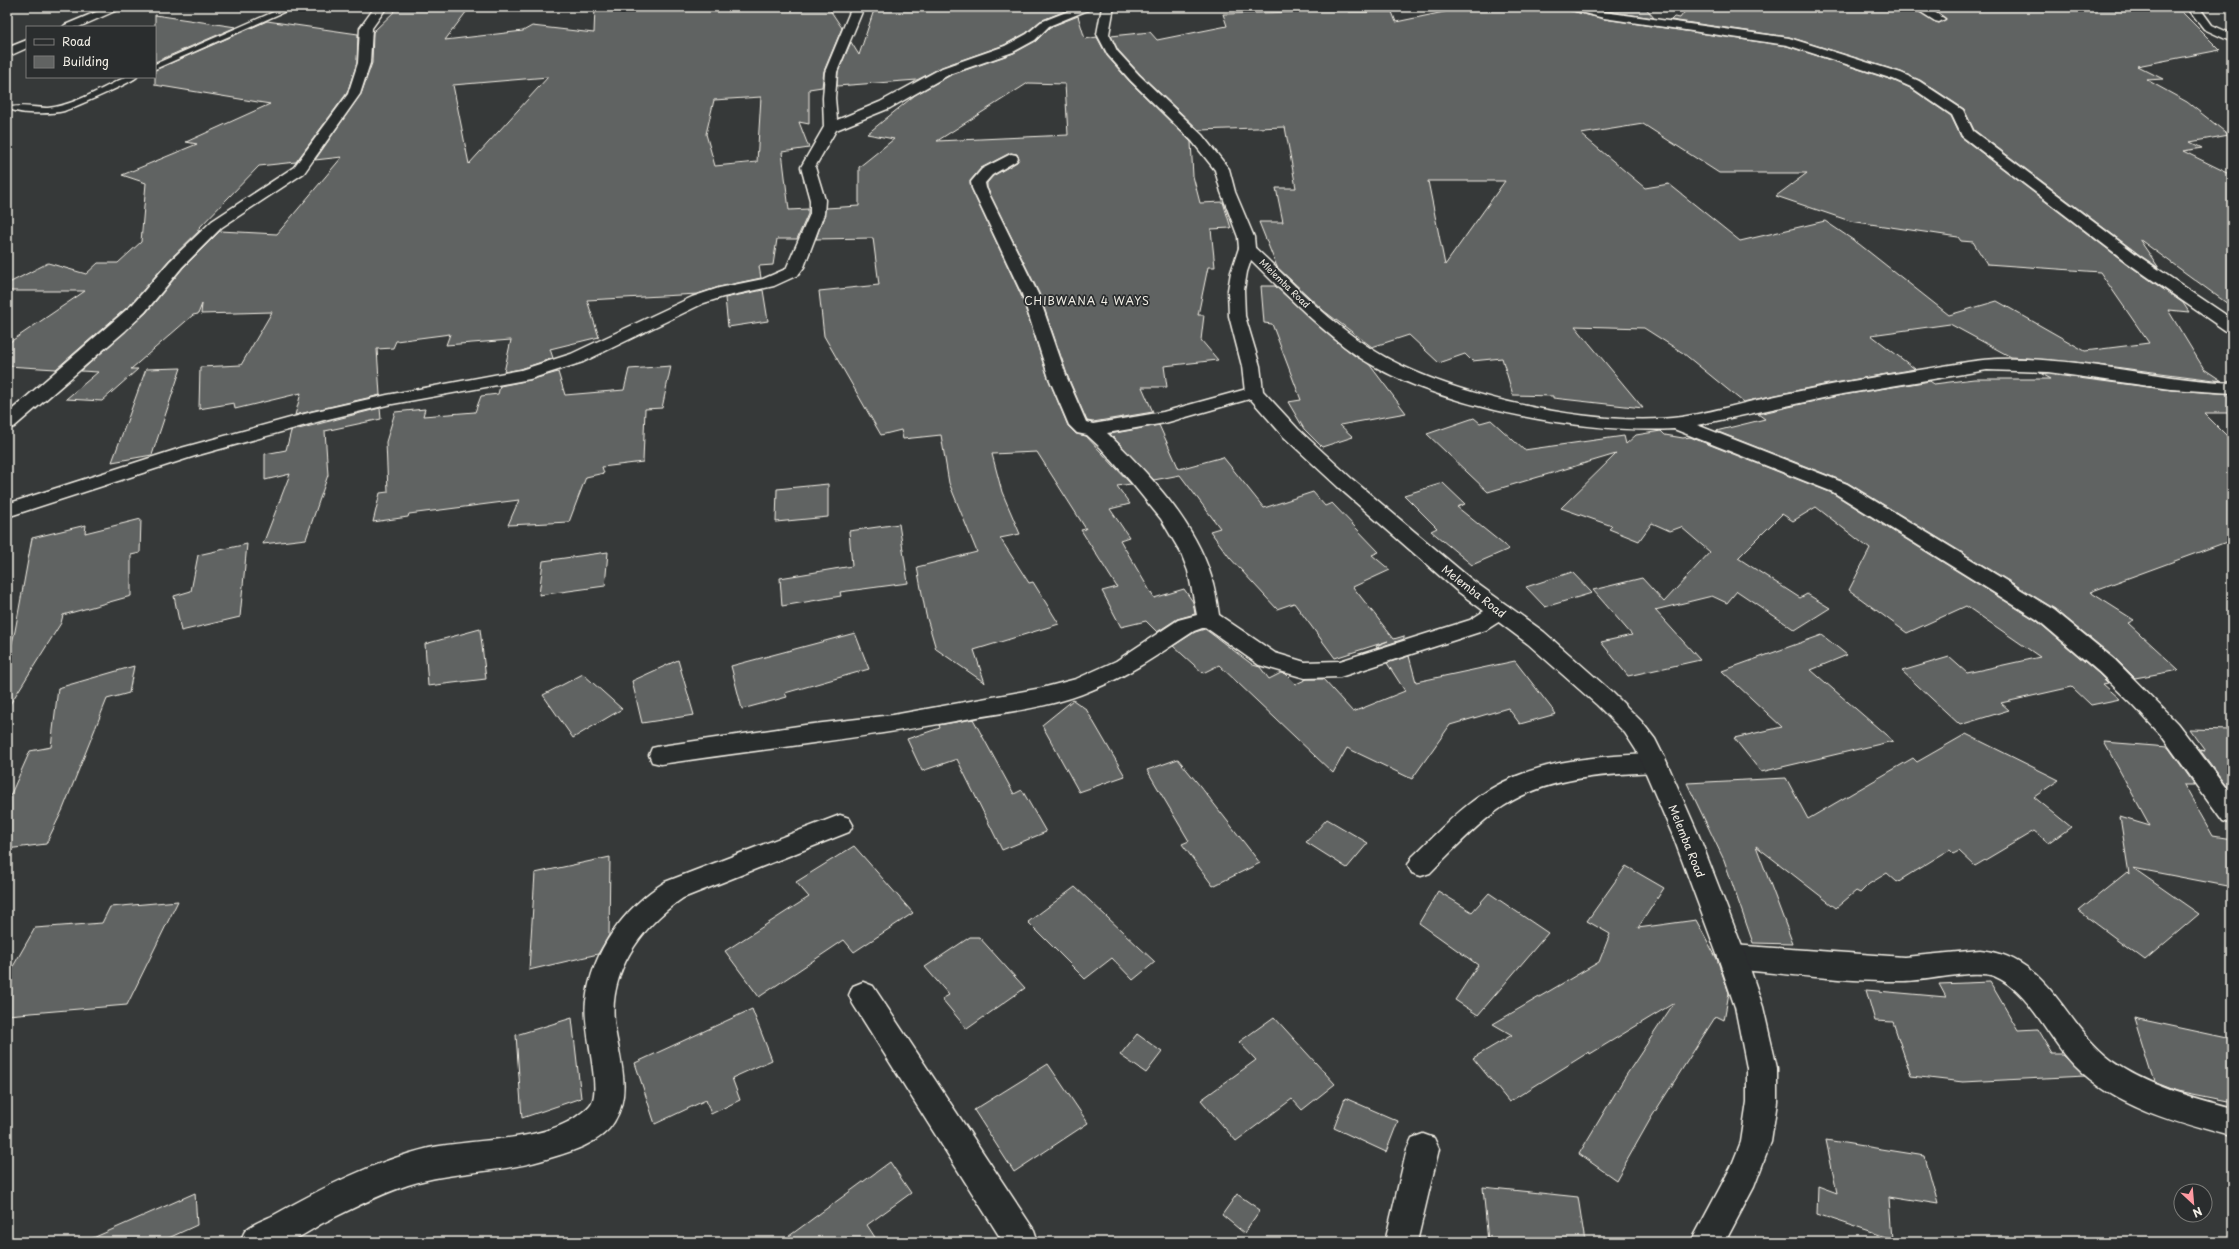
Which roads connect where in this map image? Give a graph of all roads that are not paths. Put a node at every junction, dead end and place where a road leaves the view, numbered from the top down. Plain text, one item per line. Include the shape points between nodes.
1 (118, 7) edge
2 (291, 7) edge
3 (381, 7) edge
4 (858, 7) edge
5 (1089, 7) edge
6 (1108, 7) edge
7 (1572, 7) edge
8 (1919, 7) edge
9 (2193, 7) edge
10 (1939, 19) dead end
11 (71, 26) edge
12 (2232, 38) edge
13 (26, 44) edge
14 (7, 52) edge
15 (156, 67) edge
16 (131, 78) edge
17 (13, 108) dead end
18 (831, 127) junction
19 (1011, 158) dead end
20 (1247, 248) junction
21 (2232, 327) edge
22 (2232, 388) edge
23 (1254, 392) junction
24 (7, 423) edge
25 (1676, 423) junction
26 (1093, 430) junction
27 (7, 511) edge
28 (1500, 611) junction
29 (1208, 619) junction
30 (661, 755) dead end
31 (1655, 763) junction
32 (2232, 814) edge
33 (840, 825) dead end
34 (1421, 865) dead end
35 (1732, 957) junction
36 (862, 995) dead end
37 (2232, 1123) edge
38 (1423, 1149) dead end
39 (257, 1242) edge
40 (1022, 1242) edge
41 (1401, 1242) edge
42 (1707, 1242) edge

1 - 11 street
2 - 15 lane
3 - 24 street via 366,28 364,63 354,94 299,170 285,182 217,224 176,264 120,327
4 - 18 street via 831,72
5 - 18 street via 1045,24 1030,37 1009,49 946,71 886,105
6 - 20 street via 1103,25 1106,43 1135,78 1220,164 1240,218
7 - 21 street via 1604,15 1790,42 1915,84 1943,101 1958,114 1967,132 2008,164 2134,260
8 - 10 street
9 - 12 street via 2208,27
13 - 14 street
16 - 17 lane via 61,109 38,111
18 - 27 street via 808,167 808,174 816,192 817,214 796,267 786,276 768,283 698,300 577,358 524,375 387,400 318,416 182,454
19 - 26 street via 996,165 984,175 978,182 979,188 1030,294 1058,378 1078,425
20 - 23 street via 1237,284 1237,316 1251,366
20 - 25 street, Mlelemba Road via 1338,332 1382,363 1450,391 1592,421
22 - 25 street via 2187,386 2034,366 1984,366 1861,384
23 - 26 street via 1165,417
23 - 28 street, Melemba Road via 1316,456 1464,585
25 - 32 street via 1846,492 2046,615 2141,698 2169,729
26 - 29 street via 1119,454 1149,491 1188,549 1200,573 1206,595
28 - 29 street via 1478,625 1340,669 1305,670 1267,659
28 - 31 street, Melemba Road via 1536,638 1605,699 1633,727
29 - 30 street via 1186,625 1124,667 1083,685 1042,697 893,724
31 - 34 street via 1560,772 1519,784 1476,812
31 - 35 street, Melemba Road
33 - 39 street via 681,887 653,904 636,921 610,965 602,990 599,1020 609,1091 604,1111 592,1125 571,1136 533,1147 493,1156 448,1160 409,1170 336,1201
35 - 37 street via 1841,967 1906,969 1956,964 1995,964 2023,982 2075,1045 2107,1074 2140,1093 2178,1108
35 - 42 street, Melemba Road via 1749,1007 1756,1038 1762,1068 1762,1102 1756,1142 1743,1176
36 - 40 street
38 - 41 street

